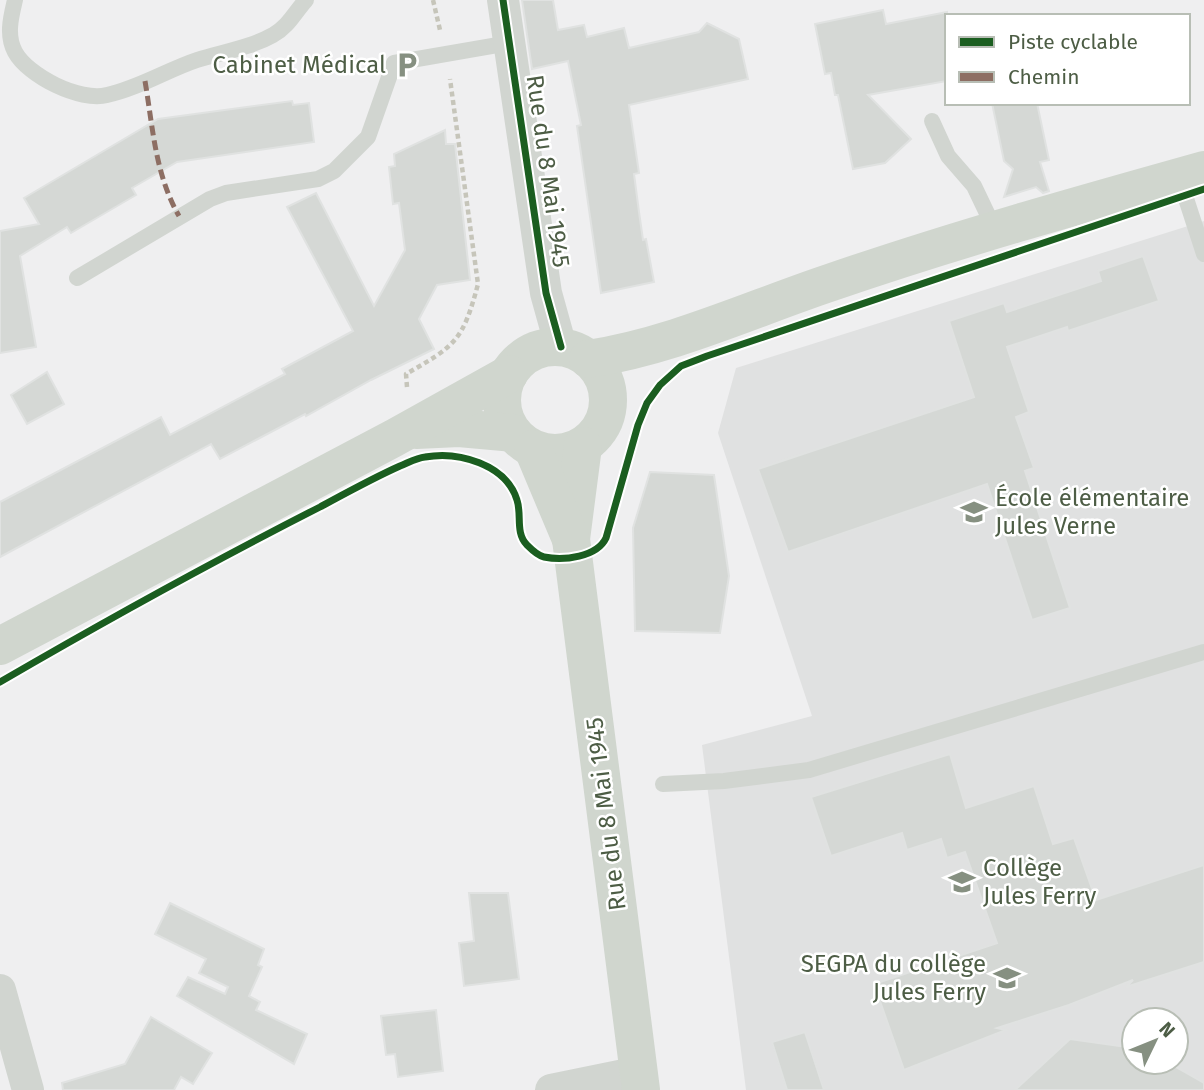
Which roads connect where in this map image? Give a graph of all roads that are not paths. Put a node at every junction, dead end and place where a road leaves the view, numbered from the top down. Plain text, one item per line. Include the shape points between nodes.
1 (15, 0) edge
2 (306, 0) edge
3 (503, 0) edge
4 (510, 43) junction
5 (932, 121) dead end
6 (1192, 173) edge
7 (995, 230) junction
8 (1204, 254) edge
9 (77, 278) dead end
10 (659, 344) junction
11 (575, 353) junction
12 (509, 374) junction
13 (608, 398) junction
14 (407, 431) junction
15 (523, 441) junction
16 (583, 446) junction
17 (571, 539) junction
18 (0, 646) edge
19 (1204, 652) edge
20 (663, 784) dead end
21 (0, 990) edge
22 (640, 1081) edge
23 (27, 1090) edge
24 (551, 1090) edge

1 - 2 lane via 9,31 15,52 35,74 75,93 105,96 274,34
3 - 4 street, Rue du 8 Mai 1945
4 - 9 lane via 394,63 368,137 334,171 318,180 210,199
4 - 11 street, Rue du 8 Mai 1945 via 546,293
5 - 7 lane via 948,156 974,186
6 - 7 main road
6 - 8 lane
7 - 10 main road via 832,281
10 - 11 main road
10 - 13 main road
11 - 12 main road via 542,348 519,361
11 - 13 main road via 603,376
12 - 14 main road
12 - 15 main road via 502,403 506,422
13 - 16 main road via 603,424
14 - 15 main road via 458,428
14 - 18 main road
15 - 16 main road via 542,452 567,453
15 - 17 main road, Rue du 8 Mai 1945
16 - 17 main road, Rue du 8 Mai 1945
17 - 22 main road, Rue du 8 Mai 1945
19 - 20 lane via 809,770
21 - 23 street
22 - 24 street

